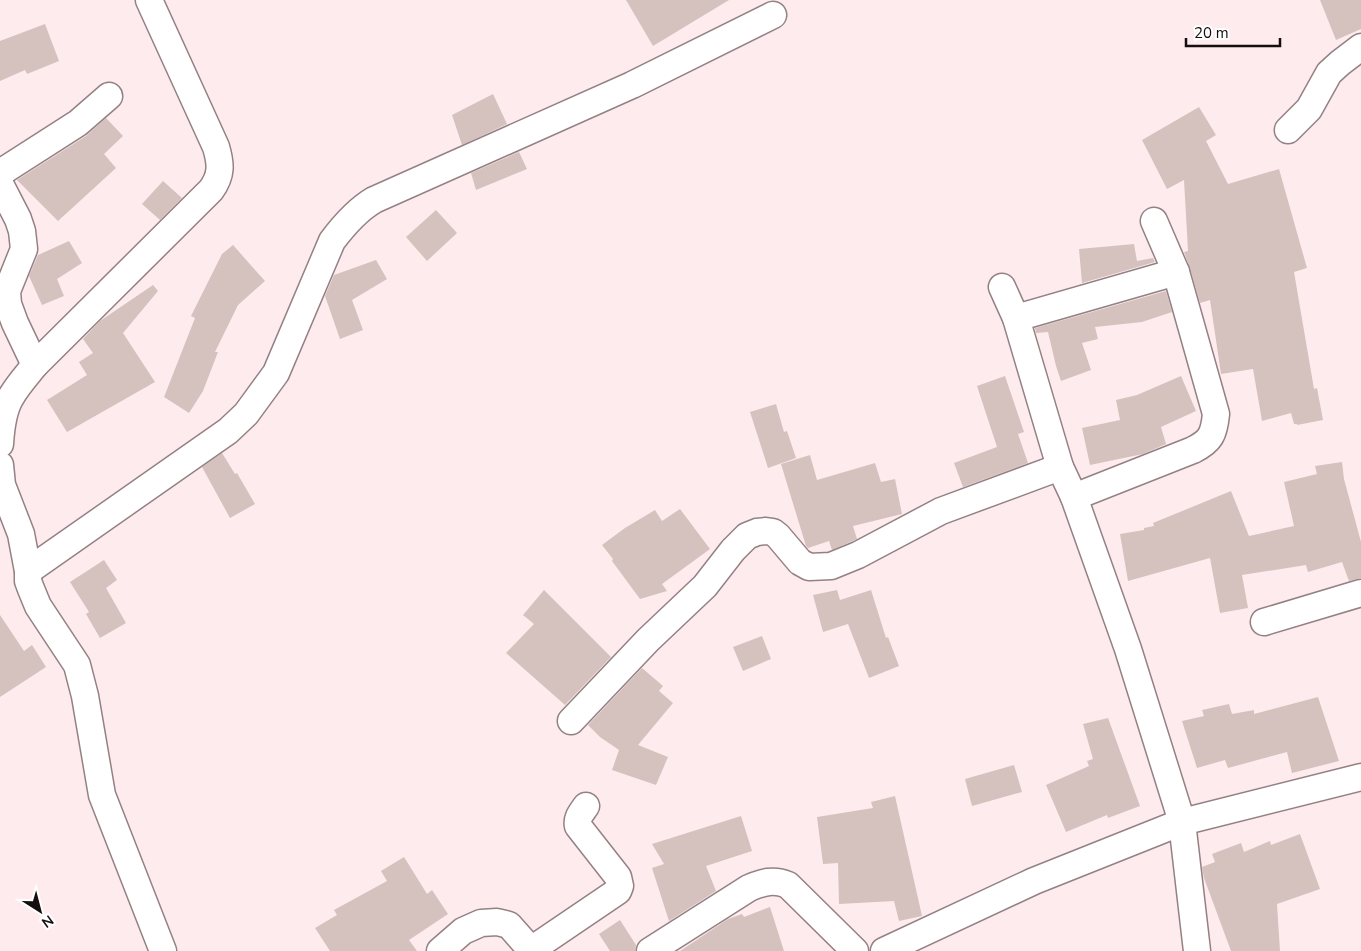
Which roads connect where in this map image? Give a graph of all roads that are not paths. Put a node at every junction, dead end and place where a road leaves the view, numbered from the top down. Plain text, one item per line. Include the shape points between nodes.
1 (149, 0) edge
2 (773, 15) dead end
3 (1361, 47) edge
4 (109, 96) dead end
5 (1288, 130) dead end
6 (0, 173) edge
7 (0, 184) edge
8 (1154, 221) dead end
9 (1176, 272) junction
10 (1002, 287) dead end
11 (1016, 318) junction
12 (35, 365) junction
13 (0, 444) edge
14 (0, 465) edge
15 (1060, 467) junction
16 (1074, 497) junction
17 (28, 571) junction
18 (1361, 593) edge
19 (1264, 622) dead end
20 (571, 721) dead end
21 (1361, 777) edge
22 (586, 806) dead end
23 (1182, 822) junction
24 (163, 951) edge
25 (440, 951) edge
26 (531, 951) edge
27 (650, 951) edge
28 (855, 951) edge
29 (884, 951) edge
30 (1197, 951) edge

1 - 12 street via 216,146 220,158 217,181 212,190
2 - 17 street via 632,85 362,208 332,241 276,373 246,414 228,431
3 - 5 street via 1330,73 1309,109
4 - 6 street via 78,123
7 - 12 street via 18,219 24,249 7,291 8,304
8 - 9 street
9 - 11 street
9 - 16 street via 1216,414 1211,436 1193,450
10 - 11 street
11 - 15 street
12 - 13 street via 11,397
14 - 17 street via 2,485 21,534
15 - 16 street
15 - 20 street via 941,511 831,566 810,567 800,562 773,532 747,536 705,586
16 - 23 street via 1128,650
17 - 24 street via 28,581 38,606 77,664 86,696 102,795
18 - 19 street
21 - 23 street
22 - 26 street via 578,817 578,826 618,877 618,892
23 - 29 street via 1034,881
23 - 30 street
25 - 26 street via 463,931 481,923 498,922 509,925
27 - 28 street via 749,888 772,881 788,885

